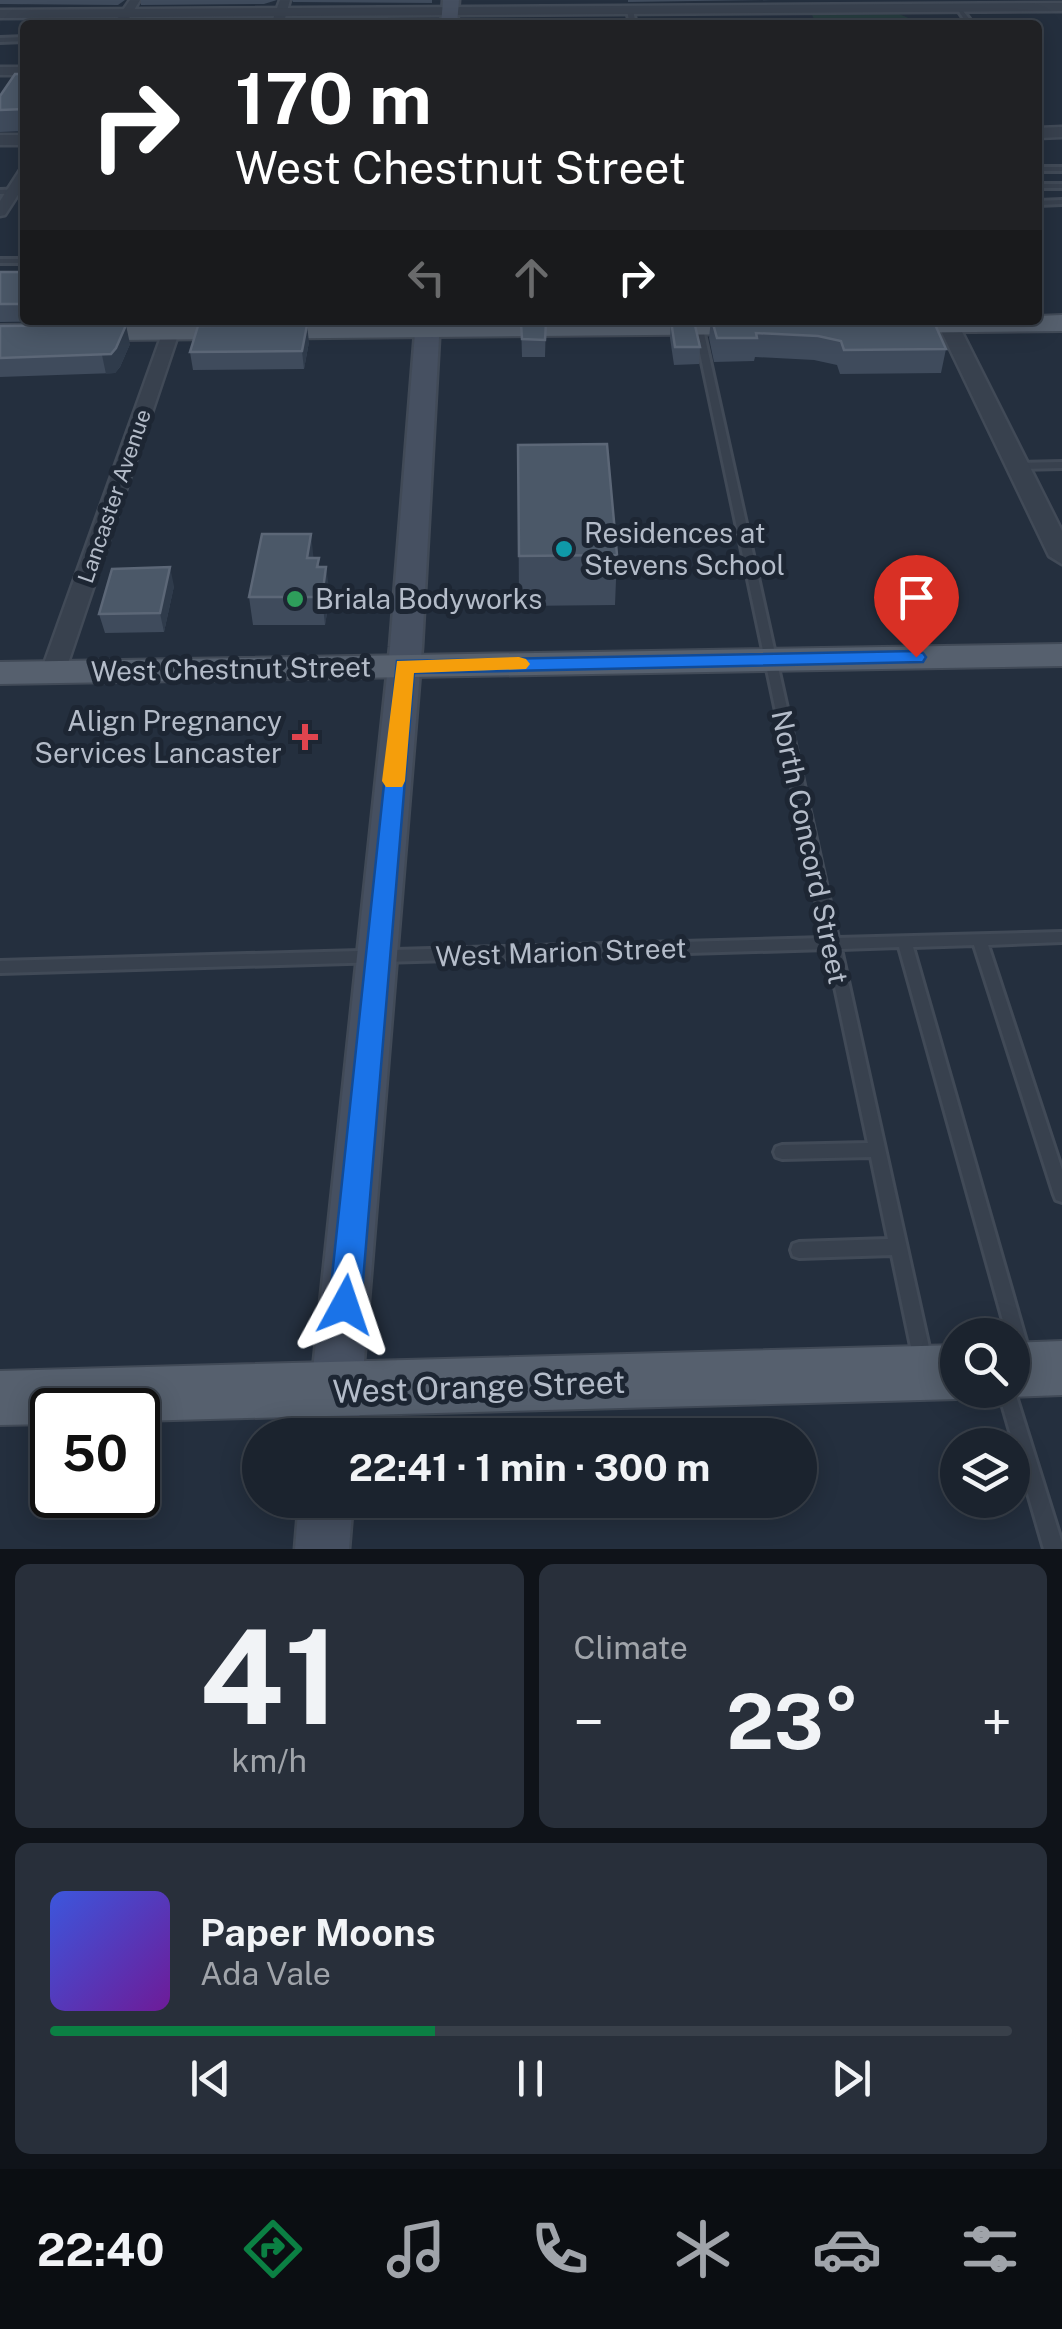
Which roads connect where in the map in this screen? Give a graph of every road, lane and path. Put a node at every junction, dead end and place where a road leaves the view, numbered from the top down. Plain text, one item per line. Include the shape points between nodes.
1 (791, 4) edge
2 (1062, 7) edge
3 (958, 8) junction
4 (626, 11) edge
5 (281, 12) edge
6 (450, 12) edge
7 (127, 13) edge
8 (0, 14) edge
9 (967, 20) edge
10 (13, 191) edge
11 (0, 212) edge
12 (300, 325) edge
13 (428, 325) edge
14 (698, 325) edge
15 (761, 325) edge
16 (948, 325) edge
17 (172, 326) edge
18 (793, 326) edge
19 (0, 333) edge
20 (1062, 465) edge
21 (1018, 466) junction
22 (1062, 556) edge
23 (1062, 655) edge
24 (769, 660) junction
25 (404, 666) junction
26 (53, 672) junction
27 (0, 674) edge
28 (1062, 937) edge
29 (979, 940) junction
30 (904, 942) junction
31 (831, 944) junction
32 (378, 958) junction
33 (0, 967) edge
34 (876, 1150) junction
35 (782, 1152) dead end
36 (1062, 1195) edge
37 (898, 1247) junction
38 (799, 1250) dead end
39 (1011, 1318) edge
40 (940, 1367) edge
41 (940, 1373) edge
42 (1030, 1394) edge
43 (0, 1398) edge
44 (334, 1413) edge
45 (325, 1518) edge
46 (322, 1549) edge
47 (1054, 1549) edge

1 - 3 street
1 - 4 street
2 - 3 street
3 - 9 lane
4 - 6 street
5 - 6 street
5 - 7 street
7 - 8 street
10 - 11 street
12 - 17 main road
13 - 25 main road
14 - 24 lane, North Concord Street
15 - 18 main road
16 - 21 street
17 - 19 main road
17 - 26 street, Lancaster Avenue
20 - 21 lane
21 - 22 street
23 - 24 main road, West Chestnut Street
24 - 25 main road, West Chestnut Street
24 - 31 lane, North Concord Street
25 - 26 main road, West Chestnut Street
25 - 32 main road
26 - 27 main road, West Chestnut Street
28 - 29 lane, West Marion Street
29 - 30 lane, West Marion Street
29 - 36 lane
30 - 31 lane, West Marion Street
30 - 39 lane
31 - 32 lane, West Marion Street
31 - 34 lane, North Concord Street
32 - 33 lane, West Marion Street
32 - 44 main road
34 - 35 lane
34 - 37 lane, North Concord Street
37 - 38 lane
37 - 40 lane, North Concord Street
41 - 44 main road, West Orange Street
42 - 47 lane
43 - 44 main road, West Orange Street
45 - 46 main road

